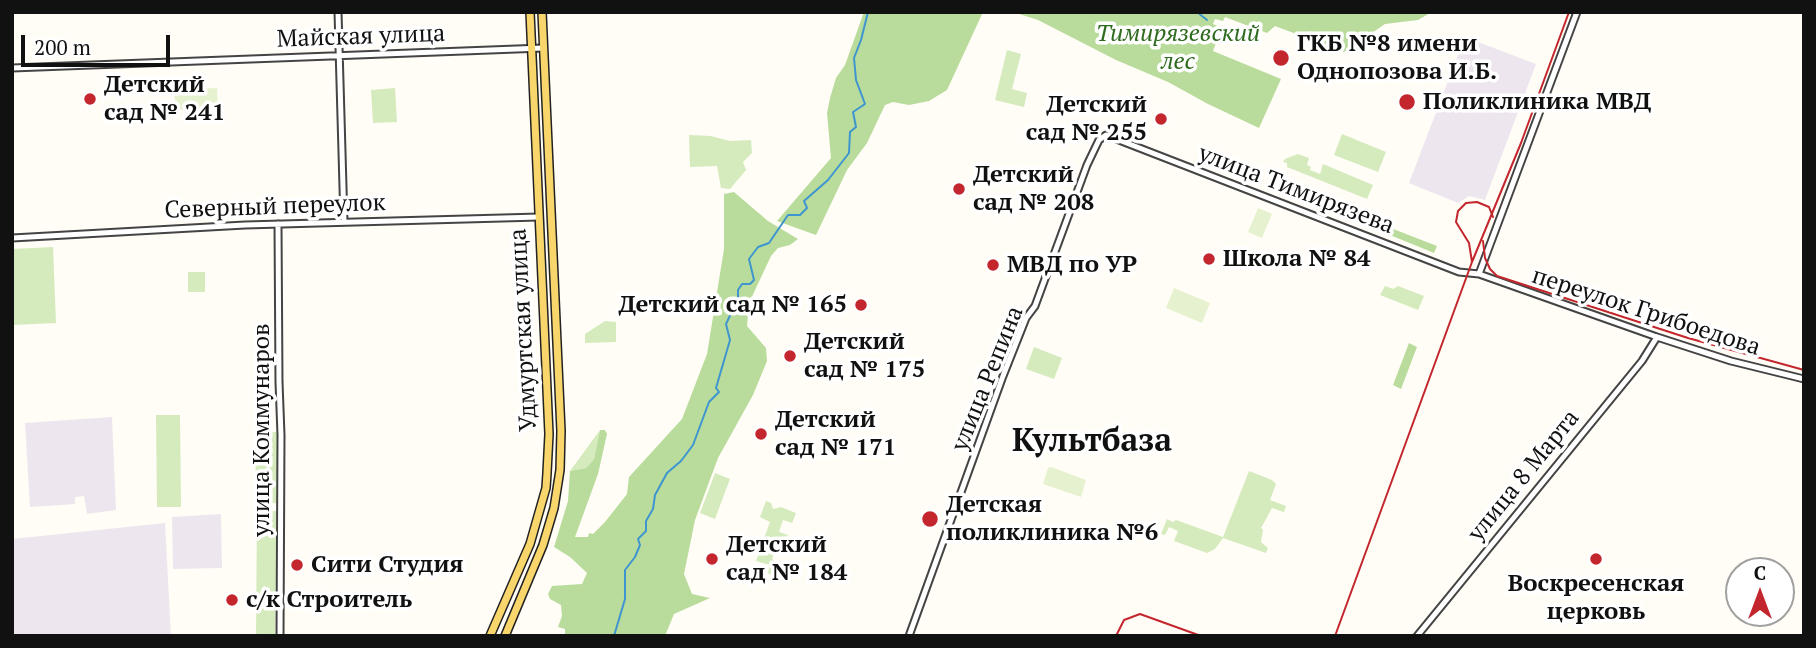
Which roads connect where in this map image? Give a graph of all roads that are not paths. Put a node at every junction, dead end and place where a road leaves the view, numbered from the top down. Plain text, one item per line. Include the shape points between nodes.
1 (338, 12) edge
2 (530, 12) edge
3 (542, 12) edge
4 (1577, 12) edge
5 (531, 48) junction
6 (543, 48) junction
7 (339, 55) junction
8 (12, 68) edge
9 (545, 75) junction
10 (532, 76) junction
11 (1102, 136) joint
12 (539, 217) junction
13 (345, 222) junction
14 (278, 224) junction
15 (12, 238) edge
16 (1479, 274) junction
17 (1642, 332) junction
18 (1657, 337) junction
19 (1668, 341) junction
20 (1650, 347) junction
21 (1804, 379) edge
22 (280, 636) edge
23 (491, 636) edge
24 (505, 636) edge
25 (909, 636) edge
26 (1417, 636) edge

1 - 7 street
2 - 5 main road, Удмуртская улица
3 - 6 main road, Удмуртская улица
4 - 16 street
5 - 6 street, Майская улица
5 - 7 street, Майская улица
5 - 10 main road, Удмуртская улица
6 - 9 main road, Удмуртская улица
7 - 8 street, Майская улица
7 - 13 street
9 - 10 main road via 538,72
9 - 24 main road, Удмуртская улица via 560,470 543,545
10 - 12 main road, Удмуртская улица
11 - 16 street, улица Тимирязева via 1459,272
11 - 25 street, улица Репина via 1006,367
12 - 13 street, Северный переулок
12 - 23 main road, Удмуртская улица via 550,433 546,488 530,544
13 - 14 street, Северный переулок
14 - 15 street, Северный переулок
14 - 22 street, улица Коммунаров
16 - 17 street, переулок Грибоедова
17 - 18 street, переулок Грибоедова
17 - 20 street
18 - 19 street, переулок Грибоедова
18 - 20 street, улица 8 Марта
19 - 20 street
19 - 21 street, переулок Грибоедова
20 - 26 street, улица 8 Марта

